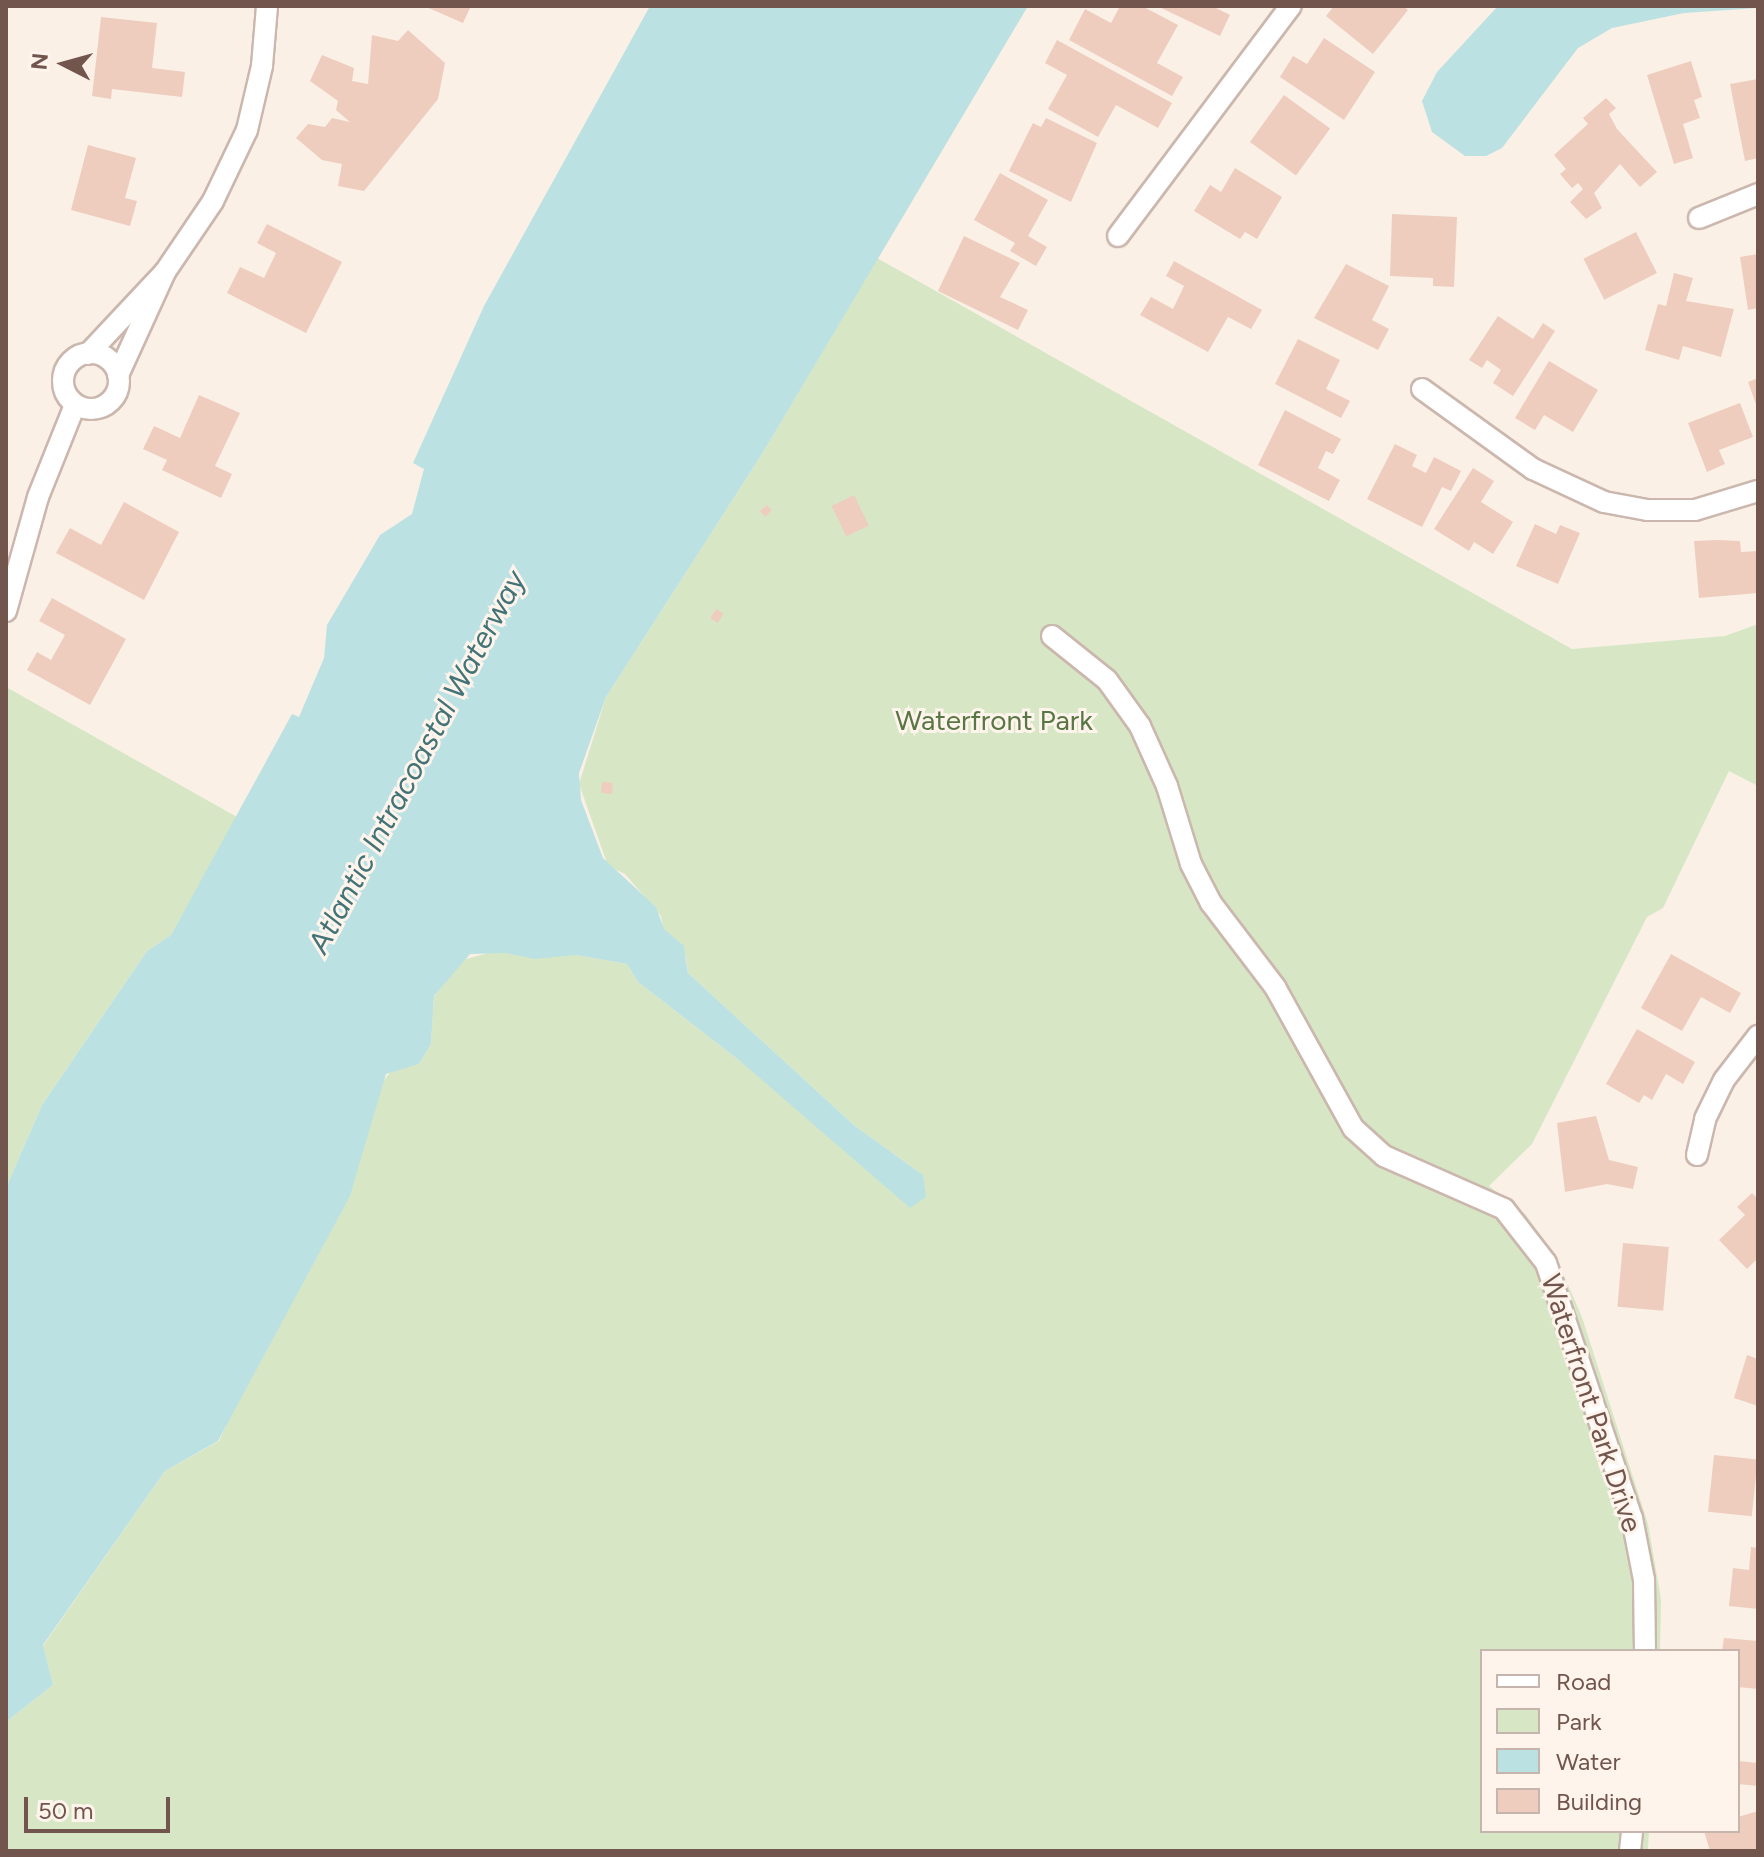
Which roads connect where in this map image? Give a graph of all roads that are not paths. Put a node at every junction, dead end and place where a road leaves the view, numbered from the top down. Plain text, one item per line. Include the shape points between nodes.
1 (267, 6) edge
2 (1291, 6) edge
3 (1758, 194) edge
4 (1699, 218) dead end
5 (1118, 236) dead end
6 (165, 272) junction
7 (88, 354) junction
8 (118, 375) junction
9 (1422, 389) dead end
10 (75, 405) junction
11 (1758, 491) edge
12 (6, 611) edge
13 (1052, 636) dead end
14 (1758, 1036) edge
15 (1697, 1155) dead end
16 (1645, 1649) edge

1 - 6 street via 262,66 247,130 213,201
2 - 5 street
3 - 4 street
6 - 7 street
6 - 8 street
7 - 8 street via 107,359
7 - 10 street via 71,361 65,372 64,390
8 - 10 street via 115,395 106,405
9 - 11 street via 1533,469 1604,502 1647,510 1695,510
10 - 12 street via 38,497
13 - 16 street, Waterfront Park Drive via 1107,680 1140,726 1167,786 1191,864 1211,903 1275,987 1353,1128 1384,1156 1504,1209 1541,1253 1565,1304 1632,1518 1644,1580
14 - 15 street via 1724,1080 1705,1119

